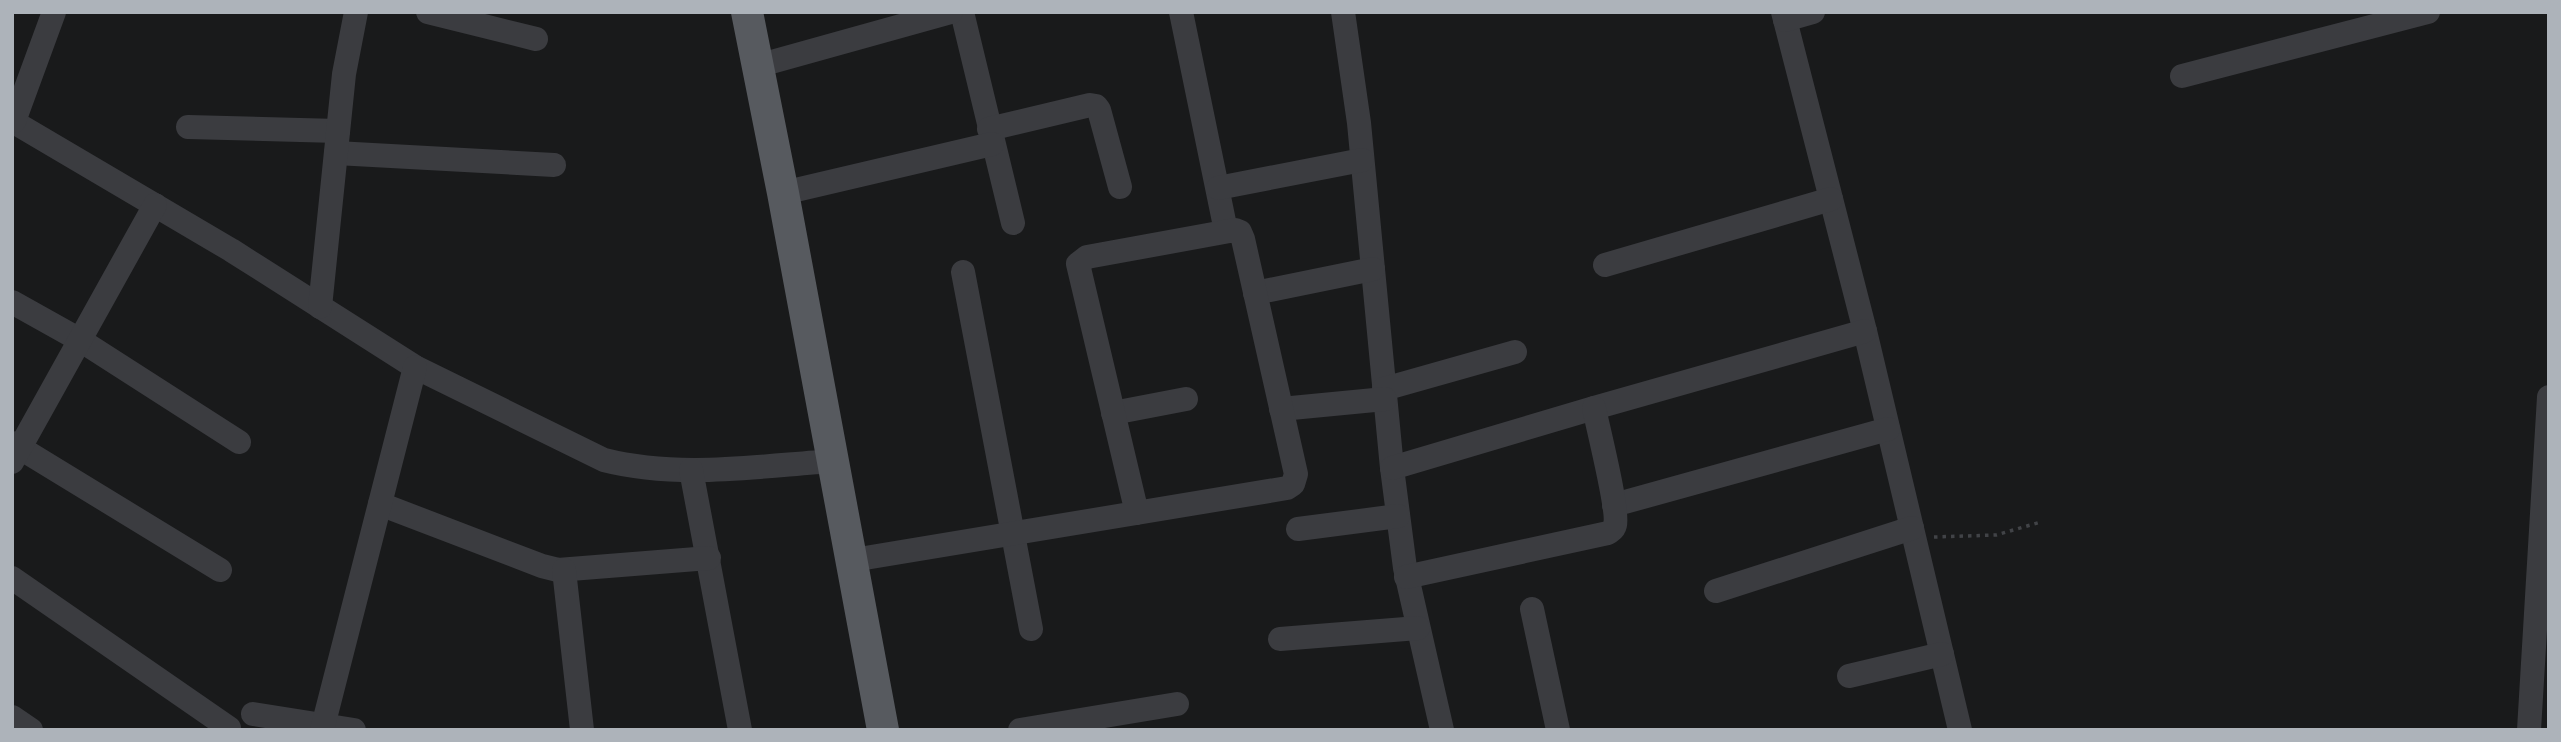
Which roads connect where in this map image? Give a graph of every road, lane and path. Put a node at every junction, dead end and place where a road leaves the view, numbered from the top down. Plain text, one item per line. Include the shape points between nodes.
1 (54, 12) edge
2 (356, 12) edge
3 (428, 12) edge
4 (747, 12) edge
5 (951, 12) edge
6 (962, 12) edge
7 (1181, 12) edge
8 (1343, 12) edge
9 (1813, 12) edge
10 (2428, 12) edge
11 (1784, 16) edge
12 (536, 39) dead end
13 (757, 66) junction
14 (2182, 76) dead end
15 (13, 121) edge
16 (188, 127) dead end
17 (990, 137) junction
18 (337, 142) junction
19 (1362, 160) junction
20 (554, 165) dead end
21 (1120, 187) dead end
22 (1218, 188) junction
23 (783, 193) junction
24 (1831, 199) junction
25 (155, 205) junction
26 (1013, 223) dead end
27 (1226, 231) junction
28 (1605, 265) dead end
29 (1373, 269) junction
30 (963, 272) dead end
31 (1255, 293) junction
32 (12, 302) edge
33 (320, 307) junction
34 (1865, 331) junction
35 (80, 340) junction
36 (1515, 352) dead end
37 (415, 367) junction
38 (1385, 394) junction
39 (2549, 397) edge
40 (1186, 399) dead end
41 (1594, 408) junction
42 (1281, 409) junction
43 (1113, 413) junction
44 (2548, 425) edge
45 (1888, 429) junction
46 (239, 442) dead end
47 (15, 451) edge
48 (834, 461) junction
49 (1392, 468) junction
50 (691, 470) junction
51 (380, 504) junction
52 (1614, 505) junction
53 (1137, 513) junction
54 (1398, 516) junction
55 (2041, 522) dead end
56 (1298, 529) dead end
57 (1913, 532) junction
58 (1012, 533) junction
59 (709, 558) junction
60 (853, 560) junction
61 (220, 570) dead end
62 (564, 570) junction
63 (1406, 577) junction
64 (12, 578) edge
65 (1716, 591) dead end
66 (1532, 609) dead end
67 (1418, 628) junction
68 (1031, 629) dead end
69 (1280, 639) dead end
70 (1942, 654) junction
71 (1849, 676) dead end
72 (1177, 704) dead end
73 (253, 714) dead end
74 (12, 716) edge
75 (1082, 725) edge
76 (323, 727) edge
77 (229, 728) dead end
78 (32, 730) edge
79 (354, 730) edge
80 (582, 730) edge
81 (740, 730) edge
82 (883, 730) edge
83 (1020, 730) edge
84 (1442, 730) edge
85 (1558, 730) edge
86 (1960, 730) edge
87 (2529, 730) edge

1 - 15 street
2 - 18 street
3 - 12 street
4 - 13 main road
5 - 13 street
6 - 17 street
7 - 22 street
8 - 19 street
9 - 11 street
10 - 14 street
11 - 24 street
13 - 23 main road
15 - 25 street
16 - 18 street
17 - 21 street via 1096,106
17 - 23 street
17 - 26 street
18 - 20 street
18 - 33 street
19 - 22 street
19 - 29 street
22 - 27 street
23 - 48 main road
24 - 28 street
24 - 34 street
25 - 33 street
25 - 35 street
27 - 31 street via 1240,232
27 - 43 street via 1087,257 1078,264
29 - 31 street
29 - 38 street
30 - 58 street
31 - 42 street
32 - 35 street
33 - 37 street
34 - 41 street
34 - 45 street
35 - 46 street
35 - 47 street
36 - 38 street
37 - 50 street via 604,460
37 - 51 street
38 - 42 street
38 - 49 street
39 - 44 street
40 - 43 street
41 - 49 street
41 - 52 street
42 - 53 street via 1296,474 1293,484
43 - 53 street
44 - 87 street
45 - 52 street
45 - 57 street
47 - 61 street
48 - 50 street
48 - 60 main road
49 - 54 street
50 - 59 street
51 - 62 street via 542,566
51 - 76 street
52 - 63 street via 1616,524 1608,533
53 - 58 street
54 - 56 street
54 - 63 street
55 - 57 path via 1986,536
57 - 65 street
57 - 70 street
58 - 60 street
58 - 68 street
59 - 62 street
59 - 81 street
60 - 82 main road
62 - 80 street
63 - 67 street
64 - 77 street
66 - 85 street
67 - 69 street
67 - 84 street
70 - 71 street
70 - 86 street
72 - 75 street
73 - 76 street
74 - 78 street
75 - 83 street
76 - 79 street

